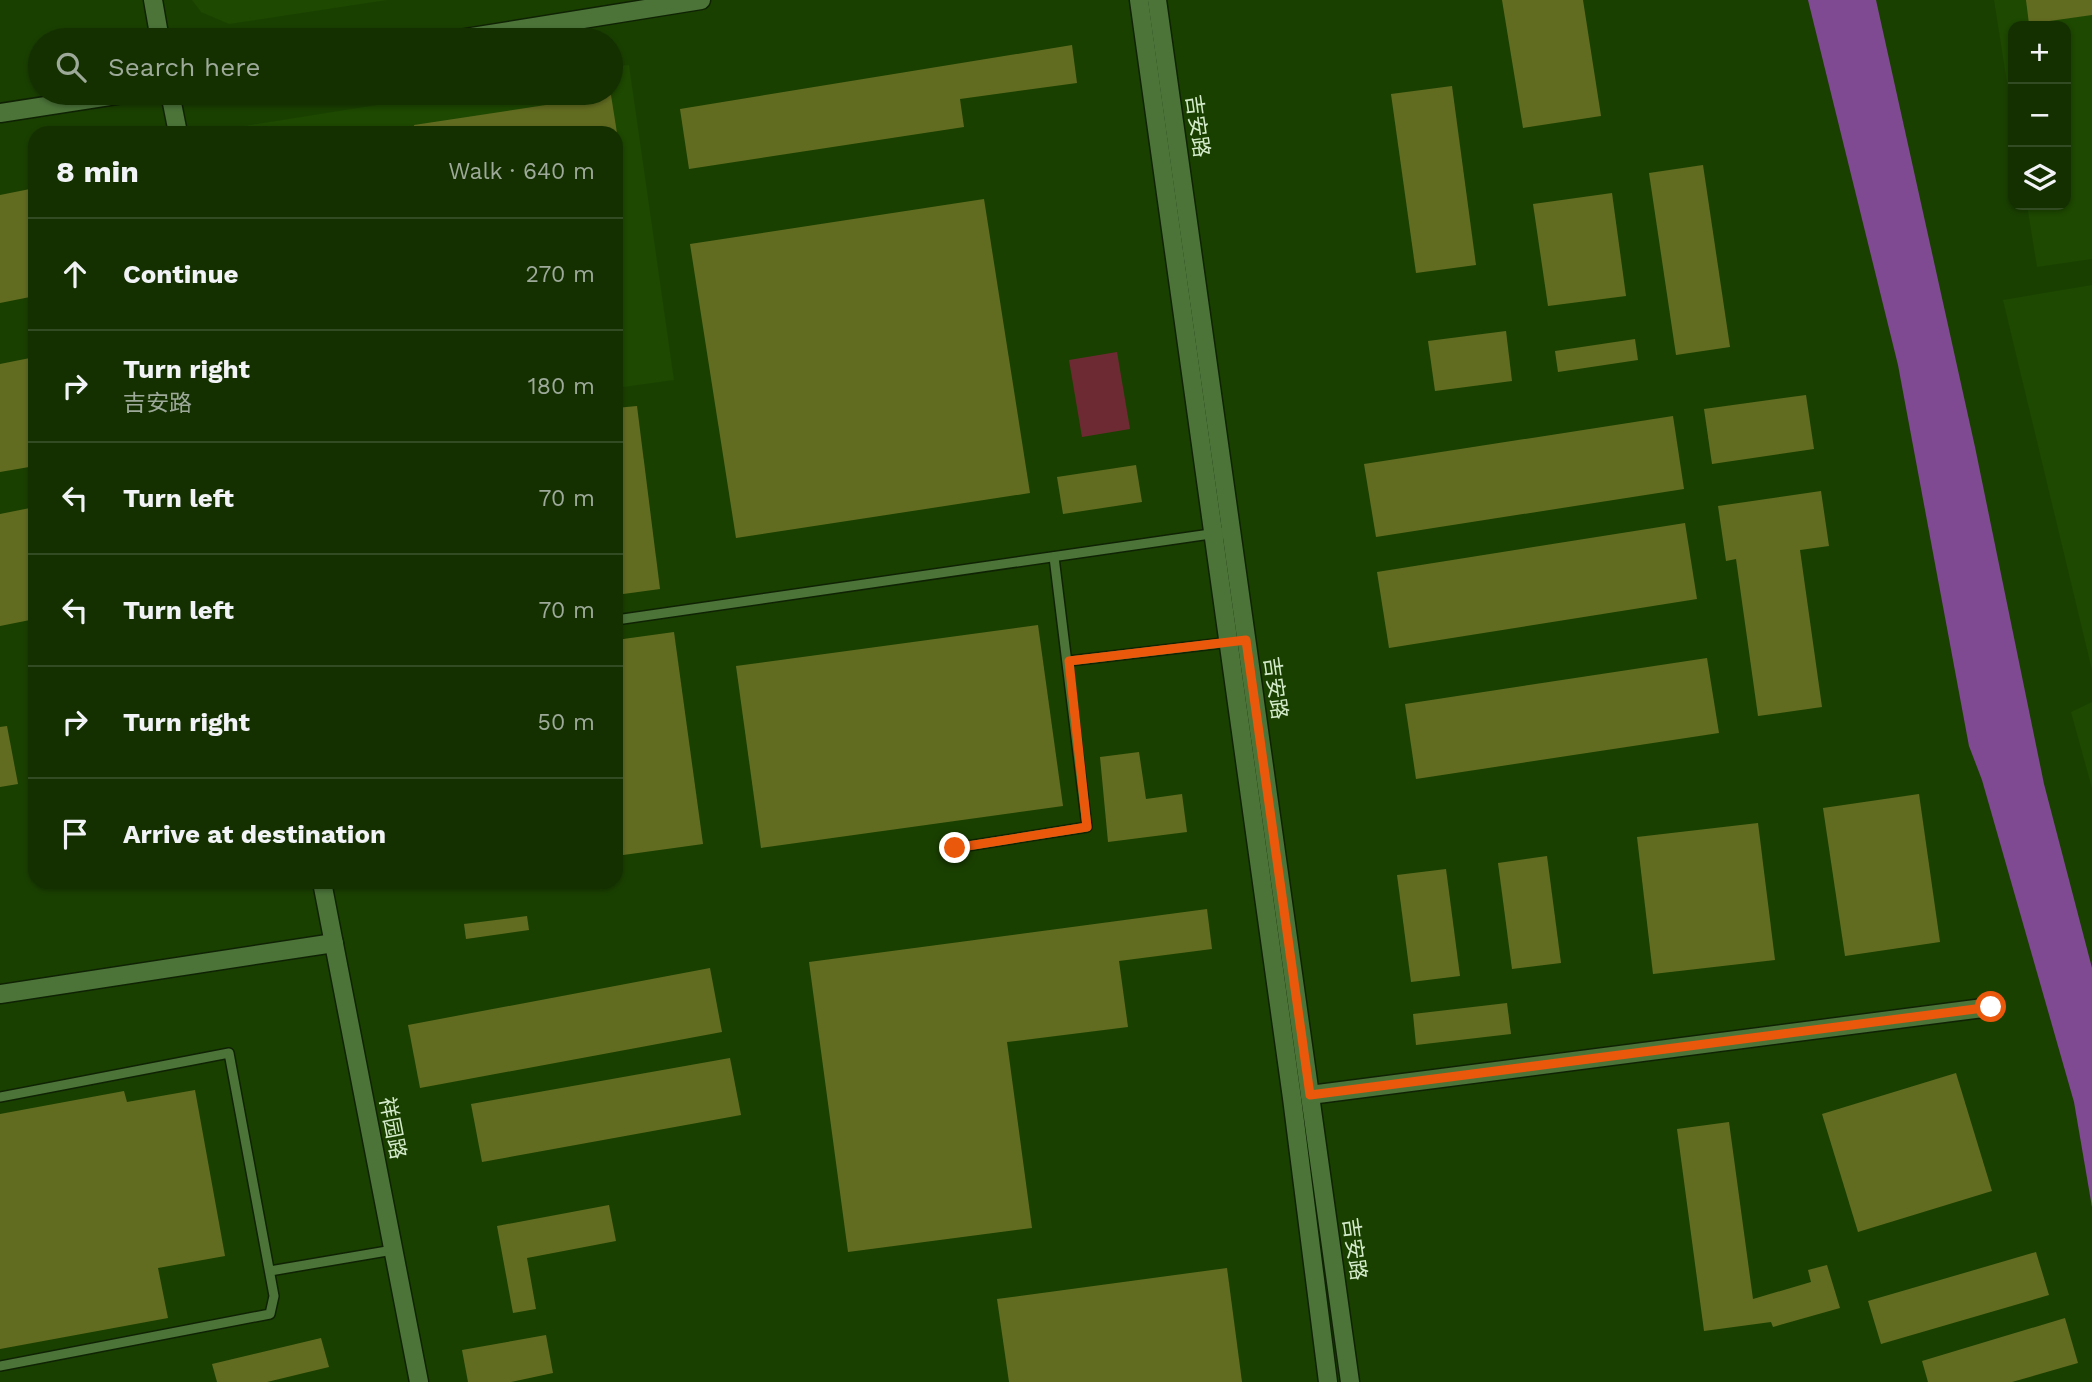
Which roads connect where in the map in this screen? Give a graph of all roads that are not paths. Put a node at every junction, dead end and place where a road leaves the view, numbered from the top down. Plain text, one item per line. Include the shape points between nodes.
1 (153, 0) edge
2 (701, 0) edge
3 (1139, 0) edge
4 (1157, 0) edge
5 (158, 28) edge
6 (527, 28) edge
7 (52, 105) edge
8 (172, 105) edge
9 (0, 113) edge
10 (177, 126) edge
11 (1222, 532) junction
12 (1054, 557) junction
13 (623, 619) edge
14 (1237, 641) junction
15 (1069, 661) junction
16 (955, 848) dead end
17 (323, 889) edge
18 (334, 943) junction
19 (0, 994) edge
20 (1991, 1007) dead end
21 (1310, 1095) junction
22 (0, 1097) edge
23 (393, 1250) junction
24 (270, 1271) junction
25 (0, 1366) edge
26 (419, 1382) edge
27 (1328, 1382) edge
28 (1350, 1382) edge

1 - 5 street
2 - 6 street
3 - 11 street, 吉安路
4 - 11 street, 吉安路
7 - 9 street
8 - 10 street
11 - 12 lane
11 - 14 street, 吉安路
12 - 13 lane
12 - 15 lane
14 - 15 lane
14 - 21 street, 吉安路
14 - 27 street, 吉安路
15 - 16 lane via 1087,827
17 - 18 street, 祥园路
18 - 19 street
18 - 23 street, 祥园路
20 - 21 street
21 - 28 street, 吉安路
22 - 24 lane via 229,1053
23 - 24 lane
23 - 26 street, 祥园路
24 - 25 lane via 274,1296 270,1314

